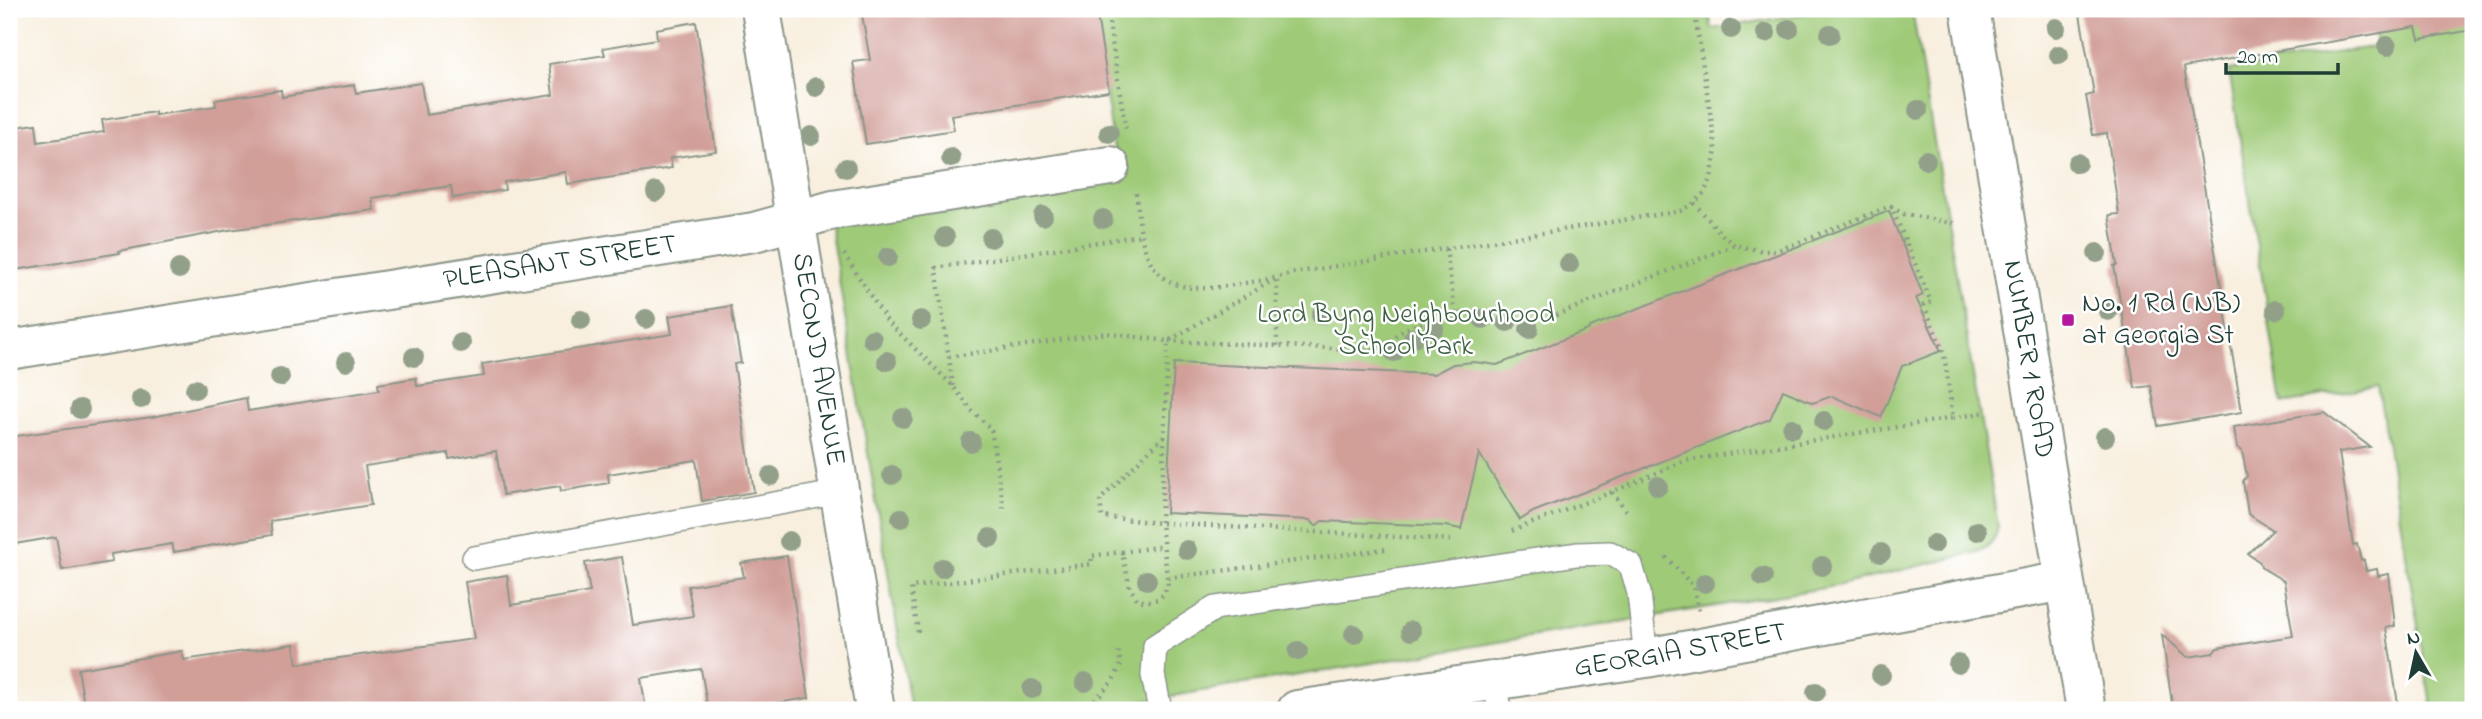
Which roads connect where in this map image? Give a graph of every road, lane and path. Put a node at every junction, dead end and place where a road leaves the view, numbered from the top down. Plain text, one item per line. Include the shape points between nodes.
1 (761, 9) edge
2 (1107, 9) edge
3 (1694, 9) edge
4 (1970, 9) edge
5 (1124, 163) junction
6 (1694, 203) junction
7 (1891, 206) junction
8 (795, 220) junction
9 (1957, 224) dead end
10 (1142, 235) junction
11 (1735, 245) junction
12 (1446, 249) junction
13 (844, 254) dead end
14 (1278, 278) junction
15 (1455, 313) junction
16 (1168, 341) junction
17 (1277, 346) junction
18 (9, 350) edge
19 (949, 357) junction
20 (953, 386) junction
21 (1987, 412) dead end
22 (1953, 418) junction
23 (1164, 436) junction
24 (841, 492) junction
25 (1612, 492) junction
26 (1004, 512) dead end
27 (1628, 512) dead end
28 (1161, 523) junction
29 (1511, 531) dead end
30 (1463, 539) dead end
31 (1451, 540) junction
32 (1410, 545) dead end
33 (1163, 546) junction
34 (1397, 547) dead end
35 (1122, 552) junction
36 (1666, 556) dead end
37 (474, 558) dead end
38 (1168, 578) junction
39 (2063, 581) junction
40 (1700, 614) dead end
41 (918, 632) dead end
42 (1118, 649) dead end
43 (1646, 658) junction
44 (1498, 696) edge
45 (875, 710) edge
46 (1085, 710) edge
47 (1160, 710) edge
48 (1297, 710) edge
49 (2086, 710) edge

1 - 8 street, SECOND AVENUE
2 - 5 path
3 - 6 path via 1716,150 1711,179
4 - 39 street, NUMBER 1 ROAD
5 - 8 street, PLEASANT STREET
5 - 10 path
6 - 11 path
6 - 12 path via 1663,215
7 - 9 path via 1904,214
7 - 11 path via 1776,251
7 - 22 path via 1931,302 1924,305 1944,353
8 - 18 street, PLEASANT STREET via 754,232
8 - 24 street, SECOND AVENUE
10 - 14 path via 1145,251 1159,274 1190,289
10 - 19 path via 936,268
11 - 15 path via 1538,322 1480,310
12 - 14 path
12 - 15 path
13 - 20 path via 887,321
14 - 16 path
14 - 17 path
15 - 17 path via 1415,325 1376,350
16 - 17 path
16 - 19 path via 1106,333
16 - 23 path
19 - 20 path
20 - 26 path via 991,429
21 - 22 path
22 - 25 path via 1684,461
23 - 28 path
23 - 28 path via 1100,500 1102,517
24 - 37 lane
24 - 45 street, SECOND AVENUE
25 - 27 path
25 - 29 path
28 - 31 path
28 - 33 path
30 - 31 path
31 - 32 path
33 - 35 path
33 - 38 path
34 - 38 path
35 - 38 path via 1137,599 1158,599 1167,590
35 - 41 path via 1091,556 1092,564 911,587
36 - 40 path via 1694,587
39 - 43 street, GEORGIA STREET
39 - 49 street, NUMBER 1 ROAD
42 - 46 path via 1121,665 1112,682
43 - 44 street, GEORGIA STREET
43 - 47 lane via 1639,593 1630,565 1610,553 1577,554 1216,608 1155,646 1153,675
44 - 48 street, GEORGIA STREET

